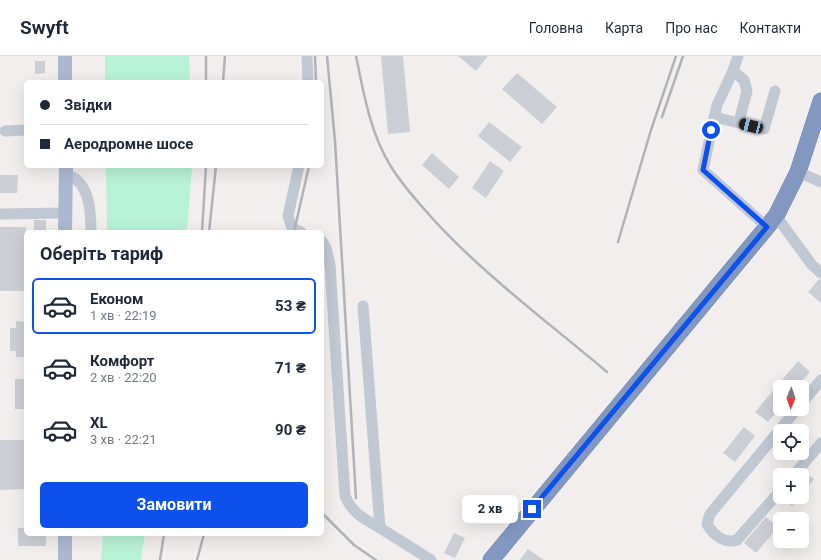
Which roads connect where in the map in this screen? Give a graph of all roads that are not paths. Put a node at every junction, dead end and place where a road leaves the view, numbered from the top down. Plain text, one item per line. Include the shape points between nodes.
1 (64, 56) edge
2 (307, 56) edge
3 (738, 56) edge
4 (733, 71) junction
5 (65, 80) edge
6 (308, 80) edge
7 (775, 91) dead end
8 (821, 101) edge
9 (714, 117) junction
10 (738, 122) junction
11 (24, 130) edge
12 (6, 131) dead end
13 (299, 168) edge
14 (66, 170) edge
15 (798, 172) junction
16 (821, 182) edge
17 (65, 213) junction
18 (0, 214) edge
19 (771, 222) junction
20 (65, 230) edge
21 (91, 230) edge
22 (296, 230) edge
23 (324, 245) edge
24 (821, 273) edge
25 (364, 306) dead end
26 (821, 380) edge
27 (809, 395) edge
28 (791, 416) edge
29 (821, 444) edge
30 (800, 468) edge
31 (773, 499) edge
32 (380, 528) junction
33 (65, 536) edge
34 (65, 560) edge
35 (431, 560) edge
36 (491, 560) edge

1 - 5 main road
2 - 6 street
3 - 4 street
4 - 9 street
4 - 10 street via 744,80 747,90
7 - 10 street via 764,129
8 - 15 highway
9 - 10 street
9 - 19 street via 703,170
11 - 12 street
13 - 22 street via 288,216 292,228
14 - 17 main road
14 - 21 street via 84,189 89,200
15 - 16 street
15 - 19 highway
17 - 18 street
17 - 20 main road
19 - 24 street
19 - 36 highway
23 - 32 street via 330,265 345,496 351,508
25 - 32 street
26 - 27 street
28 - 31 street via 710,514 707,524 723,540 737,540
29 - 30 street
32 - 35 street
33 - 34 main road

